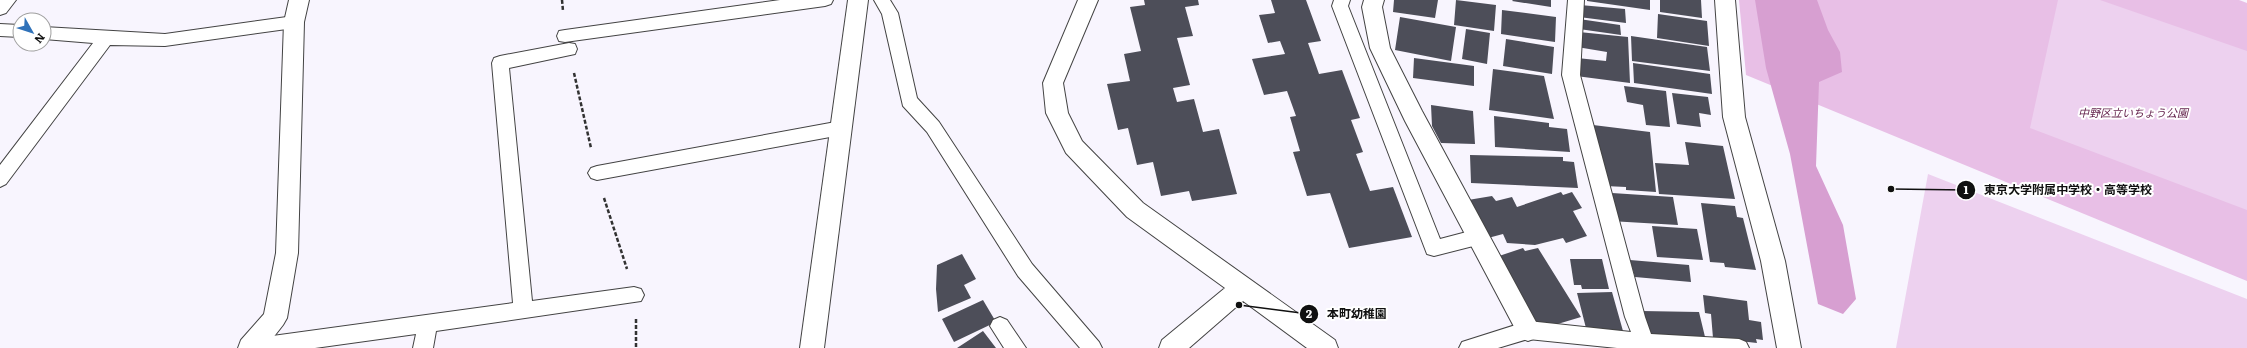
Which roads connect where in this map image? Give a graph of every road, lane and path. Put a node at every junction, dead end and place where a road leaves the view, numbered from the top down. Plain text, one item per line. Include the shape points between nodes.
1 (8, 0) edge
2 (299, 0) edge
3 (825, 0) edge
4 (858, 0) edge
5 (882, 0) edge
6 (1088, 0) edge
7 (1342, 0) edge
8 (1374, 0) edge
9 (1576, 0) edge
10 (1725, 0) edge
11 (0, 9) edge
12 (294, 22) junction
13 (0, 30) edge
14 (12, 31) edge
15 (52, 34) edge
16 (106, 38) junction
17 (841, 128) junction
18 (597, 173) dead end
19 (0, 179) edge
20 (1478, 236) junction
21 (1243, 287) junction
22 (634, 295) dead end
23 (523, 310) junction
24 (428, 324) junction
25 (1000, 326) dead end
26 (1528, 330) junction
27 (1645, 342) junction
28 (251, 348) edge
29 (423, 348) edge
30 (812, 348) edge
31 (1016, 348) edge
32 (1092, 348) edge
33 (1171, 348) edge
34 (1326, 348) edge
35 (1469, 348) edge
36 (1738, 348) edge
37 (1789, 348) edge

1 - 11 lane
2 - 12 street
3 - 23 lane via 567,42 500,63
4 - 17 street
5 - 32 lane via 890,13 909,101 933,127 1025,270
6 - 21 street via 1053,83 1057,113 1074,147 1135,210
7 - 20 lane via 1340,6 1434,248
8 - 20 street via 1372,7 1380,48
9 - 27 lane via 1571,74 1635,317
10 - 37 street via 1734,117 1773,260
12 - 16 lane via 165,40
12 - 28 street via 287,254 275,318
13 - 14 lane
15 - 16 lane
16 - 19 lane
17 - 18 lane
17 - 30 street
20 - 26 street
21 - 33 street
21 - 34 street
22 - 23 lane
23 - 24 lane
24 - 28 lane
24 - 29 lane
25 - 31 lane
26 - 27 lane
26 - 35 lane
27 - 36 lane

